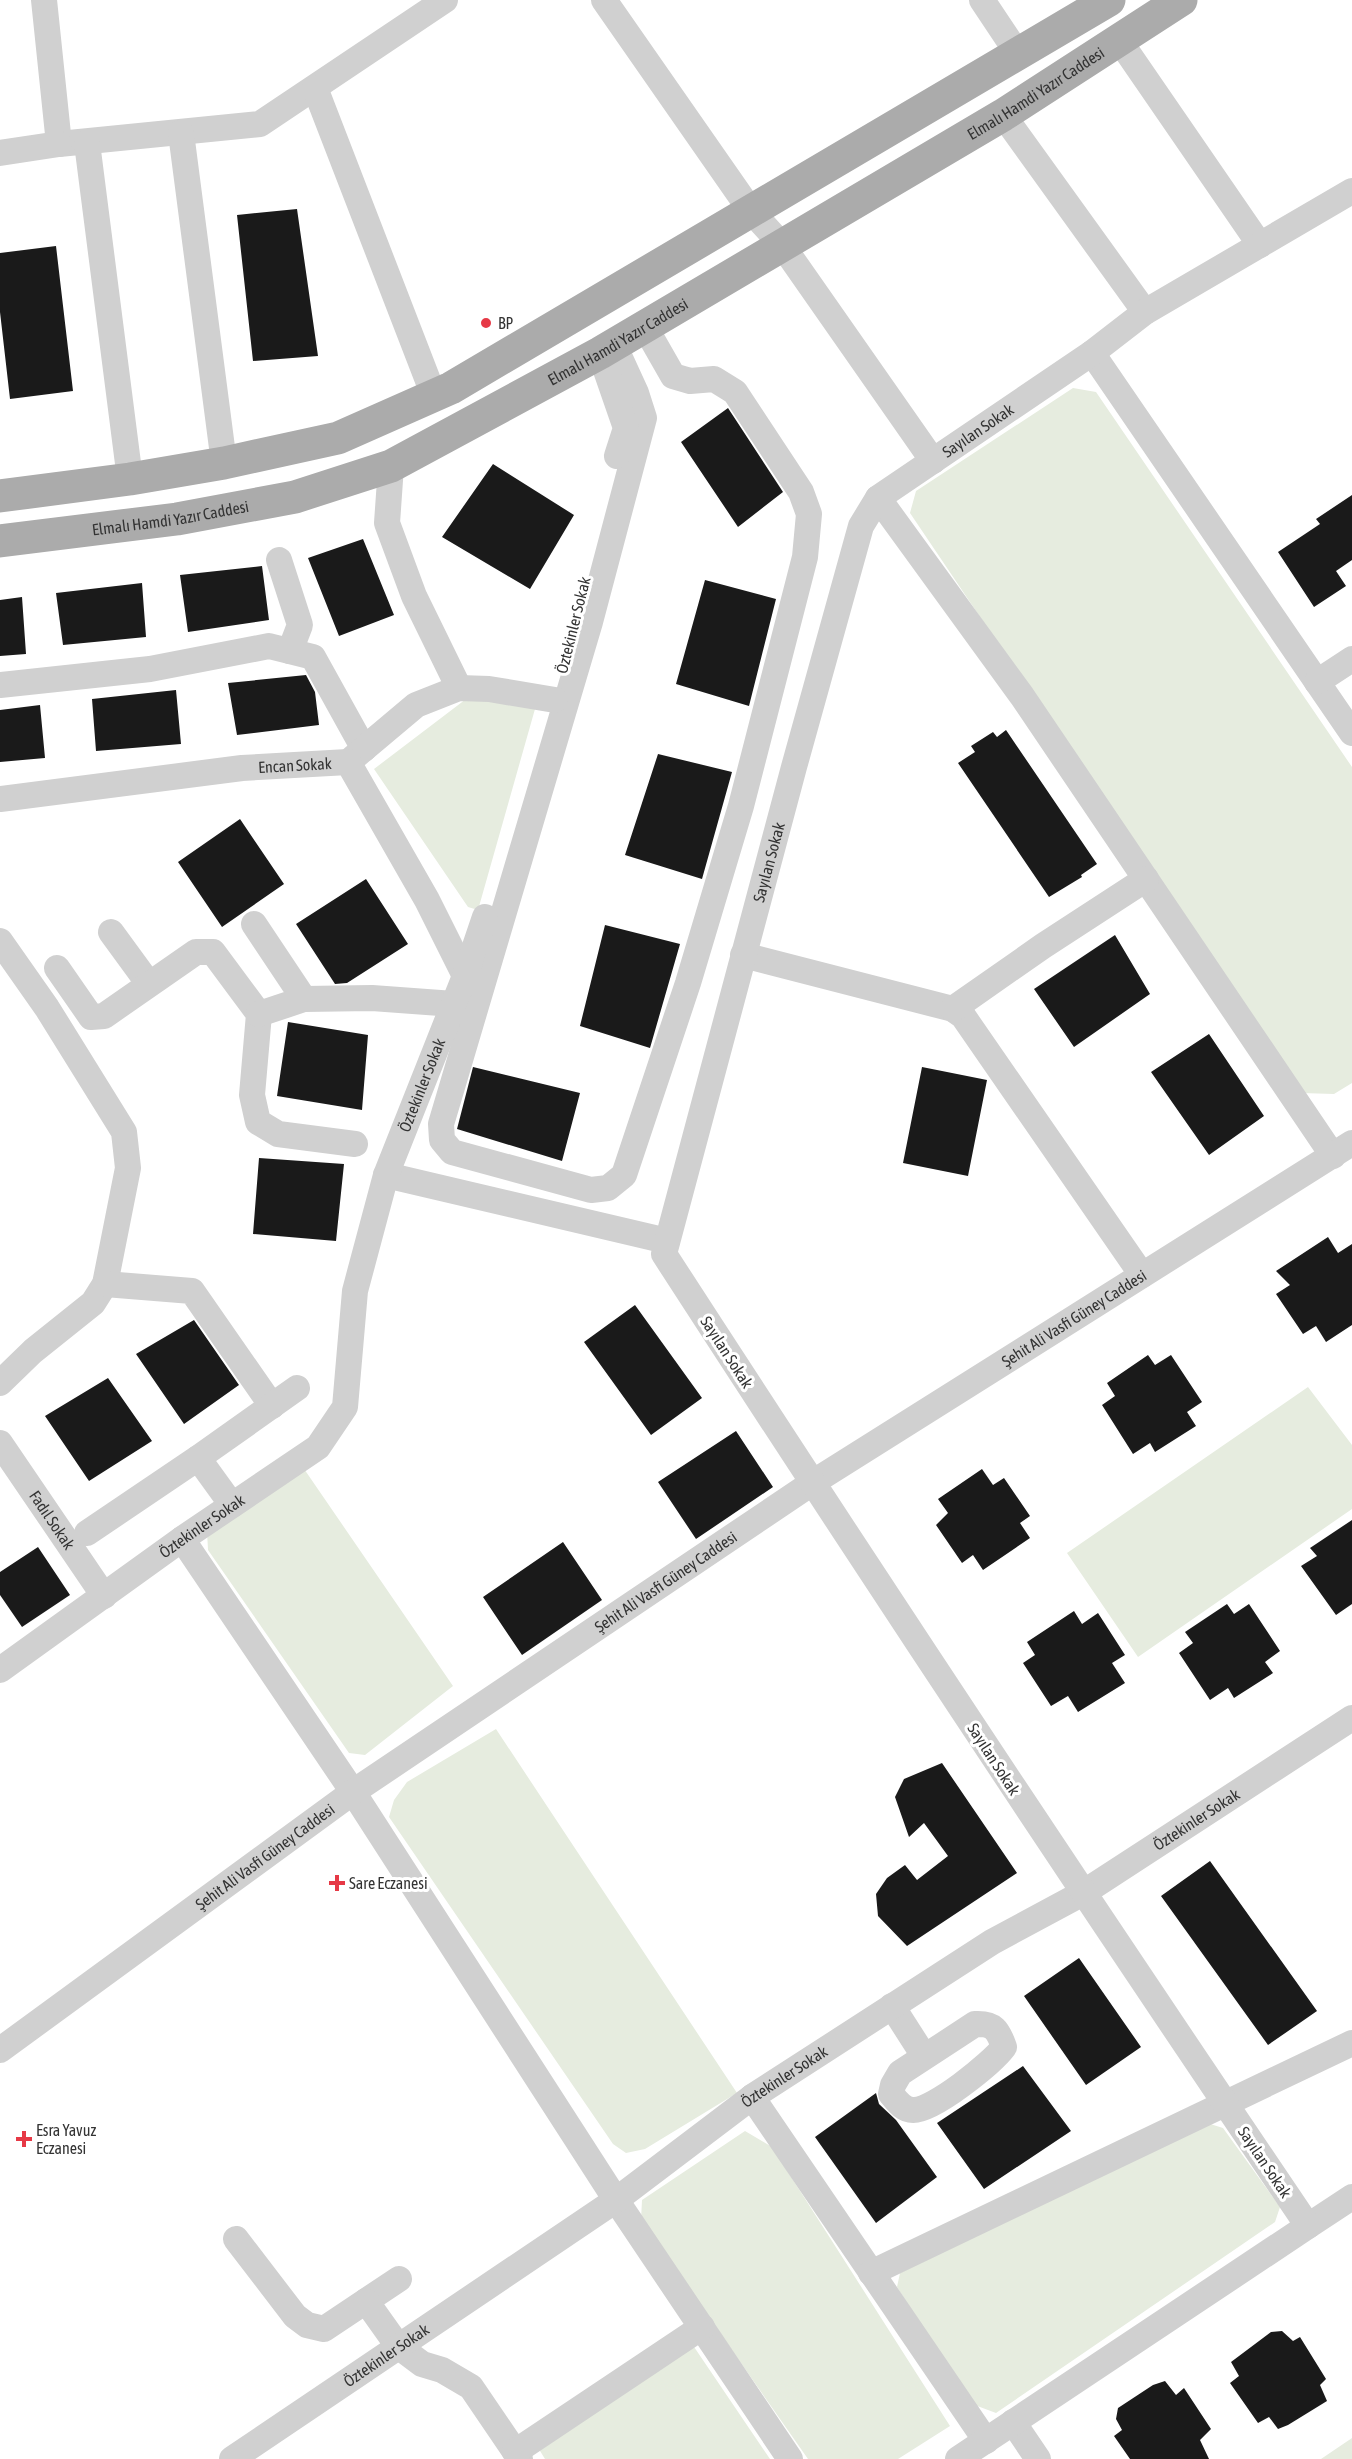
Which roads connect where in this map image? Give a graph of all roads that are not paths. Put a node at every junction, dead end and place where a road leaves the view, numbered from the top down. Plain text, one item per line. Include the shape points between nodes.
1 (44, 0) edge
2 (445, 0) edge
3 (604, 0) edge
4 (982, 0) edge
5 (1109, 0) edge
6 (1181, 0) edge
7 (1119, 40) junction
8 (1018, 54) junction
9 (315, 88) junction
10 (1003, 115) junction
11 (181, 133) junction
12 (87, 143) junction
13 (59, 144) junction
14 (0, 153) edge
15 (1352, 191) edge
16 (751, 212) junction
17 (782, 245) junction
18 (1260, 245) junction
19 (1145, 312) junction
20 (645, 327) junction
21 (607, 349) junction
22 (1092, 353) junction
23 (434, 396) junction
24 (933, 461) junction
25 (224, 463) junction
26 (391, 466) junction
27 (130, 479) junction
28 (0, 496) edge
29 (878, 498) junction
30 (0, 542) edge
31 (279, 560) dead end
32 (290, 651) junction
33 (1352, 659) edge
34 (1317, 682) junction
35 (0, 685) edge
36 (459, 688) junction
37 (555, 700) junction
38 (1352, 734) edge
39 (356, 756) junction
40 (0, 799) edge
41 (1146, 879) junction
42 (254, 924) dead end
43 (111, 932) dead end
44 (0, 941) edge
45 (743, 955) junction
46 (57, 968) dead end
47 (465, 976) junction
48 (150, 984) junction
49 (304, 999) junction
50 (454, 1004) junction
51 (953, 1009) junction
52 (259, 1014) junction
53 (355, 1144) dead end
54 (1346, 1149) edge
55 (386, 1175) junction
56 (667, 1241) junction
57 (1142, 1275) junction
58 (105, 1284) junction
59 (0, 1383) edge
60 (297, 1388) dead end
61 (272, 1406) junction
62 (0, 1443) edge
63 (198, 1458) junction
64 (812, 1483) junction
65 (232, 1505) junction
66 (87, 1533) dead end
67 (182, 1539) junction
68 (104, 1596) junction
69 (0, 1670) edge
70 (1352, 1718) edge
71 (353, 1792) junction
72 (1083, 1893) junction
73 (892, 2007) junction
74 (1352, 2043) edge
75 (0, 2050) edge
76 (924, 2056) dead end
77 (752, 2097) junction
78 (1226, 2104) junction
79 (1352, 2197) edge
80 (616, 2200) junction
81 (1308, 2226) junction
82 (236, 2239) dead end
83 (871, 2273) junction
84 (399, 2279) dead end
85 (366, 2301) junction
86 (702, 2327) junction
87 (398, 2346) junction
88 (1013, 2422) junction
89 (986, 2441) junction
90 (517, 2456) edge
91 (232, 2459) edge
92 (790, 2459) edge
93 (958, 2459) edge
94 (1038, 2459) edge

1 - 13 street
2 - 9 street
3 - 16 street
4 - 8 street
5 - 8 main road
6 - 7 main road, Elmalı Hamdi Yazır Caddesi
7 - 10 main road, Elmalı Hamdi Yazır Caddesi
7 - 18 street
8 - 16 main road
9 - 11 street via 260,124
9 - 23 street
10 - 17 main road, Elmalı Hamdi Yazır Caddesi
10 - 19 street
11 - 12 street
11 - 25 street
12 - 13 street
12 - 27 street
13 - 14 street
15 - 18 street, Sayılan Sokak
16 - 17 street
16 - 23 main road
17 - 20 main road, Elmalı Hamdi Yazır Caddesi
17 - 24 street
18 - 19 street, Sayılan Sokak
19 - 22 street, Sayılan Sokak
20 - 21 main road, Elmalı Hamdi Yazır Caddesi
20 - 21 street via 674,376 690,381 714,379 735,392 801,492 809,514 805,557 756,749 688,984 624,1175 608,1188 591,1190 452,1152 442,1140 441,1124 590,622 644,418 636,393
21 - 26 main road, Elmalı Hamdi Yazır Caddesi
21 - 37 street, Öztekinler Sokak via 626,428
22 - 24 street, Sayılan Sokak
22 - 34 street
23 - 25 main road via 338,438
24 - 29 street, Sayılan Sokak
25 - 27 main road
26 - 30 main road, Elmalı Hamdi Yazır Caddesi via 284,499 177,519
26 - 36 street via 387,524 414,596
27 - 28 main road
29 - 41 street via 1022,696
29 - 45 street, Sayılan Sokak via 861,526
31 - 32 street via 300,625
32 - 35 street via 269,646 150,669
32 - 39 street via 313,657
33 - 34 street
34 - 38 street
36 - 37 street
36 - 39 street via 416,705
37 - 47 street, Öztekinler Sokak
39 - 40 street, Encan Sokak
39 - 47 street, Encan Sokak
41 - 51 street
41 - 54 street
42 - 49 street
43 - 48 street
44 - 58 street via 47,1008 123,1132 128,1168
45 - 51 street
45 - 56 street, Sayılan Sokak
46 - 48 street via 91,1017 104,1016
47 - 50 street, Öztekinler Sokak
48 - 52 street via 196,952 213,952
49 - 50 street via 372,998
49 - 52 street
50 - 55 street, Öztekinler Sokak
51 - 57 street via 963,1016
52 - 53 street via 252,1095 258,1122 278,1134
54 - 57 street, Şehit Ali Vasfi Güney Caddesi
55 - 56 street
55 - 65 street, Öztekinler Sokak via 355,1291 345,1407 318,1447
56 - 64 street, Sayılan Sokak via 664,1254
57 - 64 street, Şehit Ali Vasfi Güney Caddesi
58 - 59 street via 93,1303
58 - 61 street via 192,1291
60 - 61 street
61 - 63 street
62 - 68 street, Fadıl Sokak
63 - 65 street
63 - 66 street
64 - 71 street, Şehit Ali Vasfi Güney Caddesi
64 - 72 street, Sayılan Sokak
65 - 67 street, Öztekinler Sokak
67 - 68 street, Öztekinler Sokak
67 - 71 street
68 - 69 street, Öztekinler Sokak
70 - 72 street, Öztekinler Sokak
71 - 75 street, Şehit Ali Vasfi Güney Caddesi
71 - 80 street
72 - 73 street, Öztekinler Sokak via 992,1942
72 - 78 street, Sayılan Sokak
73 - 76 street
73 - 77 street, Öztekinler Sokak
74 - 78 street
77 - 80 street, Öztekinler Sokak
77 - 83 street
78 - 81 street, Sayılan Sokak
78 - 83 street
79 - 81 street
80 - 86 street
80 - 87 street, Öztekinler Sokak
81 - 88 street
82 - 85 street via 295,2316 307,2325 324,2329
83 - 89 street
84 - 85 street
85 - 87 street
86 - 90 street
86 - 92 street
87 - 90 street via 422,2364 442,2370 471,2387
87 - 91 street, Öztekinler Sokak
88 - 89 street
88 - 94 street
89 - 93 street

